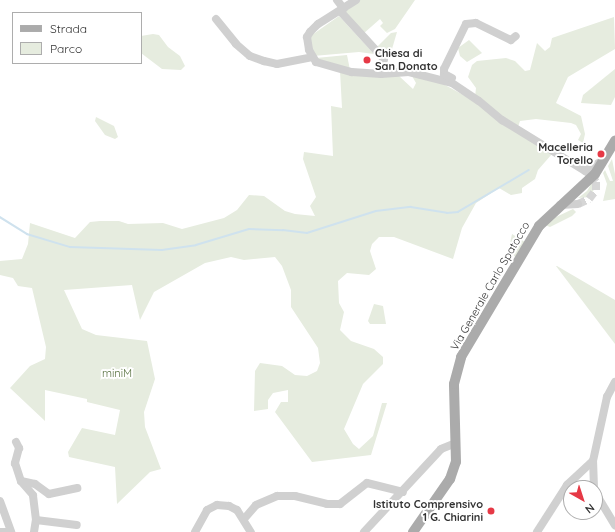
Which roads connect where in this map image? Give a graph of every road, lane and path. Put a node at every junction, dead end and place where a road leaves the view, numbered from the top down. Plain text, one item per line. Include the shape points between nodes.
1 (337, 0) edge
2 (356, 0) edge
3 (342, 10) junction
4 (216, 19) dead end
5 (516, 36) dead end
6 (312, 57) junction
7 (399, 73) junction
8 (466, 92) junction
9 (615, 141) edge
10 (605, 160) junction
11 (615, 382) edge
12 (16, 442) dead end
13 (456, 443) junction
14 (593, 461) junction
15 (594, 480) edge
16 (21, 481) junction
17 (77, 488) dead end
18 (403, 492) junction
19 (0, 501) edge
20 (603, 505) edge
21 (0, 516) edge
22 (244, 519) junction
23 (36, 520) junction
24 (615, 525) edge
25 (77, 526) dead end
26 (5, 532) edge
27 (34, 532) edge
28 (195, 532) edge
29 (252, 532) edge
30 (364, 532) edge
31 (413, 532) edge
32 (537, 532) edge

1 - 3 street
2 - 3 street
3 - 6 street via 318,24 307,37
3 - 7 street via 384,59 382,68
4 - 6 street via 236,44 250,56 277,64
5 - 8 street via 511,40 476,23 466,24 444,74
6 - 7 street via 321,66 352,72
7 - 8 street via 431,76 452,83
8 - 10 street via 502,120 588,173
9 - 10 main road, Via Generale Carlo Spatocco
10 - 13 main road, Via Generale Carlo Spatocco via 595,174 539,226 461,357 454,384
11 - 14 street via 607,397
12 - 16 street via 19,448 15,463
13 - 18 street via 441,449
13 - 31 main road, Via Generale Carlo Spatocco via 456,462 450,479
14 - 15 street
14 - 32 street via 566,485
16 - 17 street via 35,484 48,494
16 - 23 street via 33,495
18 - 22 street via 368,483 340,504 327,504 295,496 277,496 256,505
18 - 30 street
19 - 26 street
20 - 24 street
21 - 26 street
22 - 28 street via 229,506 217,505 207,510
22 - 29 street
23 - 25 street
23 - 27 street

